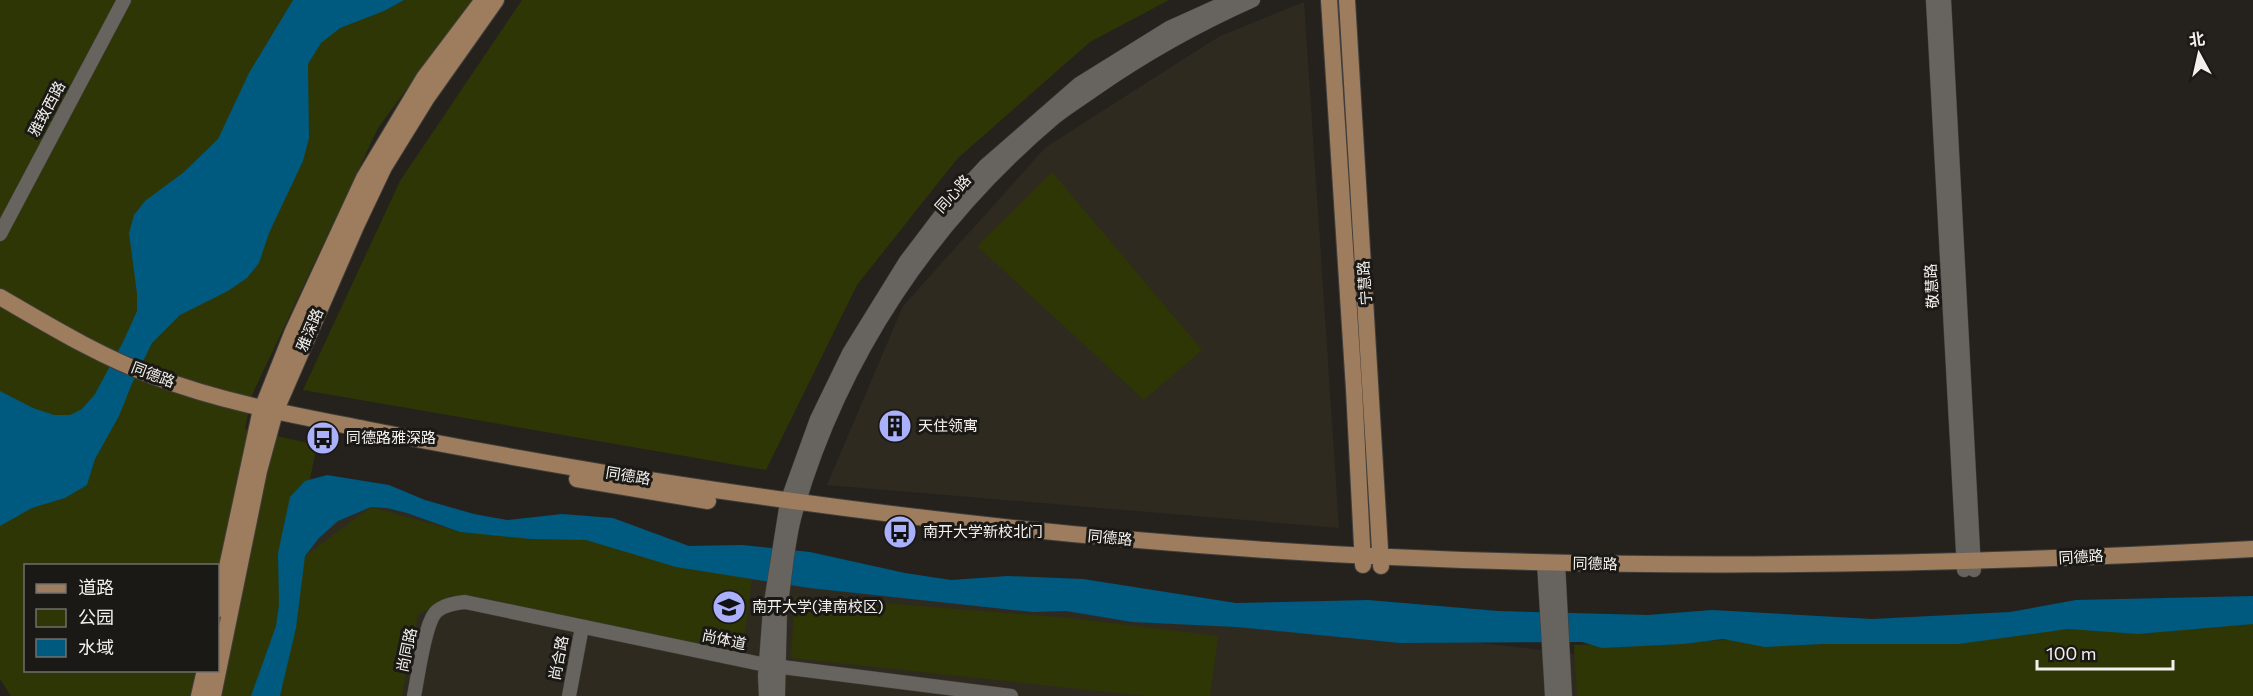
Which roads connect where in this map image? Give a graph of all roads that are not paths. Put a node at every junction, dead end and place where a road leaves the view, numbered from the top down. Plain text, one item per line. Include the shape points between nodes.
1 (124, 0) edge
2 (483, 0) edge
3 (496, 0) edge
4 (1231, 0) edge
5 (1253, 0) edge
6 (1329, 0) edge
7 (1347, 0) edge
8 (1933, 0) edge
9 (1944, 0) edge
10 (0, 234) edge
11 (0, 297) edge
12 (0, 309) edge
13 (101, 360) junction
14 (240, 408) junction
15 (265, 415) junction
16 (260, 442) junction
17 (791, 508) junction
18 (2253, 549) edge
19 (2253, 557) edge
20 (1363, 560) junction
21 (1382, 561) junction
22 (1969, 566) junction
23 (1551, 567) junction
24 (219, 605) edge
25 (436, 612) joint
26 (582, 627) junction
27 (1556, 651) junction
28 (219, 664) edge
29 (772, 666) junction
30 (205, 672) edge
31 (217, 672) edge
32 (915, 690) edge
33 (200, 696) edge
34 (213, 696) edge
35 (414, 696) edge
36 (569, 696) edge
37 (766, 696) edge
38 (778, 696) edge
39 (1011, 696) edge
40 (1552, 696) edge
41 (1565, 696) edge

1 - 10 street, 雅致西路
2 - 15 main road, 雅深路 via 424,78 364,178 293,331
3 - 15 main road, 雅深路 via 384,167
4 - 17 street, 同心路 via 1169,28 1079,84 985,166 947,207 906,261 849,353 817,419
5 - 17 street, 同心路 via 1174,38 1055,117 954,216 916,264 879,321 826,426
6 - 20 main road, 宁慧路
7 - 21 main road, 宁慧路
8 - 22 street, 敬慧路
9 - 22 street, 敬慧路
11 - 13 main road, 同德路
12 - 13 main road, 同德路
13 - 14 main road, 同德路 via 151,381
14 - 15 main road, 同德路
14 - 16 main road
15 - 16 main road
15 - 17 main road, 同德路 via 604,484
16 - 24 main road
16 - 28 main road
17 - 20 main road, 同德路
17 - 29 street via 778,589
18 - 22 main road, 同德路
19 - 22 main road, 同德路
20 - 21 main road, 同德路
21 - 23 main road, 同德路
22 - 23 main road, 同德路
23 - 27 street
25 - 26 street, 尚体道 via 465,602
25 - 35 street, 尚同路 via 429,623
26 - 29 street, 尚体道
26 - 36 street, 尚合路
27 - 40 street
27 - 41 street
29 - 32 street, 尚体道
29 - 37 street
29 - 38 street
30 - 33 main road
31 - 34 main road
32 - 39 street, 尚体道

